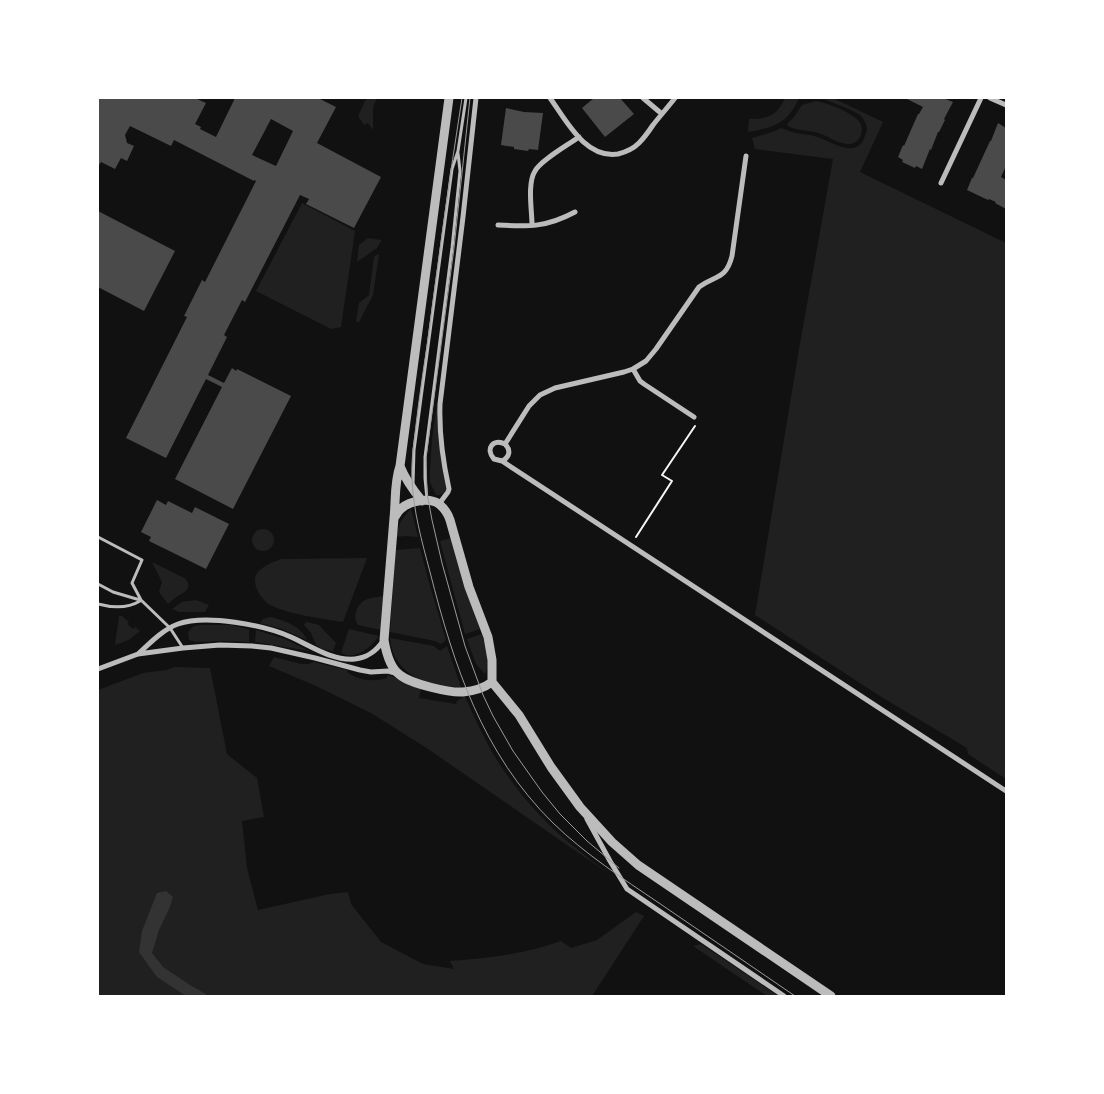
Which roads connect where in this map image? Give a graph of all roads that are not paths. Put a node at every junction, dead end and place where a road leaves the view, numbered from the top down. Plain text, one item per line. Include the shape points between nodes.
1 (449, 98) edge
2 (466, 98) edge
3 (476, 98) edge
4 (550, 98) edge
5 (643, 98) edge
6 (675, 98) edge
7 (981, 98) edge
8 (990, 98) edge
9 (1006, 105) edge
10 (662, 114) junction
11 (579, 137) junction
12 (458, 151) junction
13 (746, 156) dead end
14 (941, 183) dead end
15 (576, 212) dead end
16 (498, 225) dead end
17 (532, 226) junction
18 (633, 369) junction
19 (694, 417) road end
20 (505, 444) junction
21 (502, 461) junction
22 (400, 466) junction
23 (414, 490) junction
24 (421, 501) junction
25 (439, 504) junction
26 (394, 518) junction
27 (98, 537) edge
28 (98, 584) edge
29 (141, 600) junction
30 (98, 604) edge
31 (170, 628) junction
32 (384, 640) junction
33 (183, 648) junction
34 (138, 654) junction
35 (98, 669) edge
36 (400, 676) junction
37 (492, 682) junction
38 (1006, 791) edge
39 (580, 807) junction
40 (784, 996) edge
41 (831, 996) edge

1 - 22 street
2 - 12 lane
3 - 25 street via 440,404 449,489
4 - 11 street
5 - 10 street
6 - 10 street
7 - 14 street
8 - 9 street
10 - 11 street via 639,143 621,153 598,151
11 - 17 street via 535,170 531,190
12 - 23 lane via 452,169 414,450
12 - 24 lane via 460,170 452,248
13 - 18 street via 732,256 727,270 699,286 651,355
15 - 17 street via 556,221
16 - 17 street
18 - 19 street via 640,381
18 - 20 street via 555,388 540,395 529,406
20 - 21 street via 509,452
20 - 21 street via 498,442 490,449 492,458
21 - 38 street
22 - 23 street
22 - 26 street
23 - 24 street
24 - 25 street
24 - 26 street via 403,507
25 - 37 street via 448,514 485,630
26 - 32 street
27 - 29 lane via 142,560 132,583
28 - 29 lane
29 - 30 lane via 131,606
29 - 31 lane
31 - 32 street via 191,621 238,623 281,633 317,651 345,659 366,656
31 - 33 lane
31 - 34 street
32 - 36 street
33 - 34 street
33 - 36 street via 220,645 272,648 360,670 388,671
34 - 35 street
36 - 37 street via 426,686 461,692
37 - 39 street via 519,715 551,768
39 - 40 street via 627,889
39 - 41 street via 612,842 638,864

